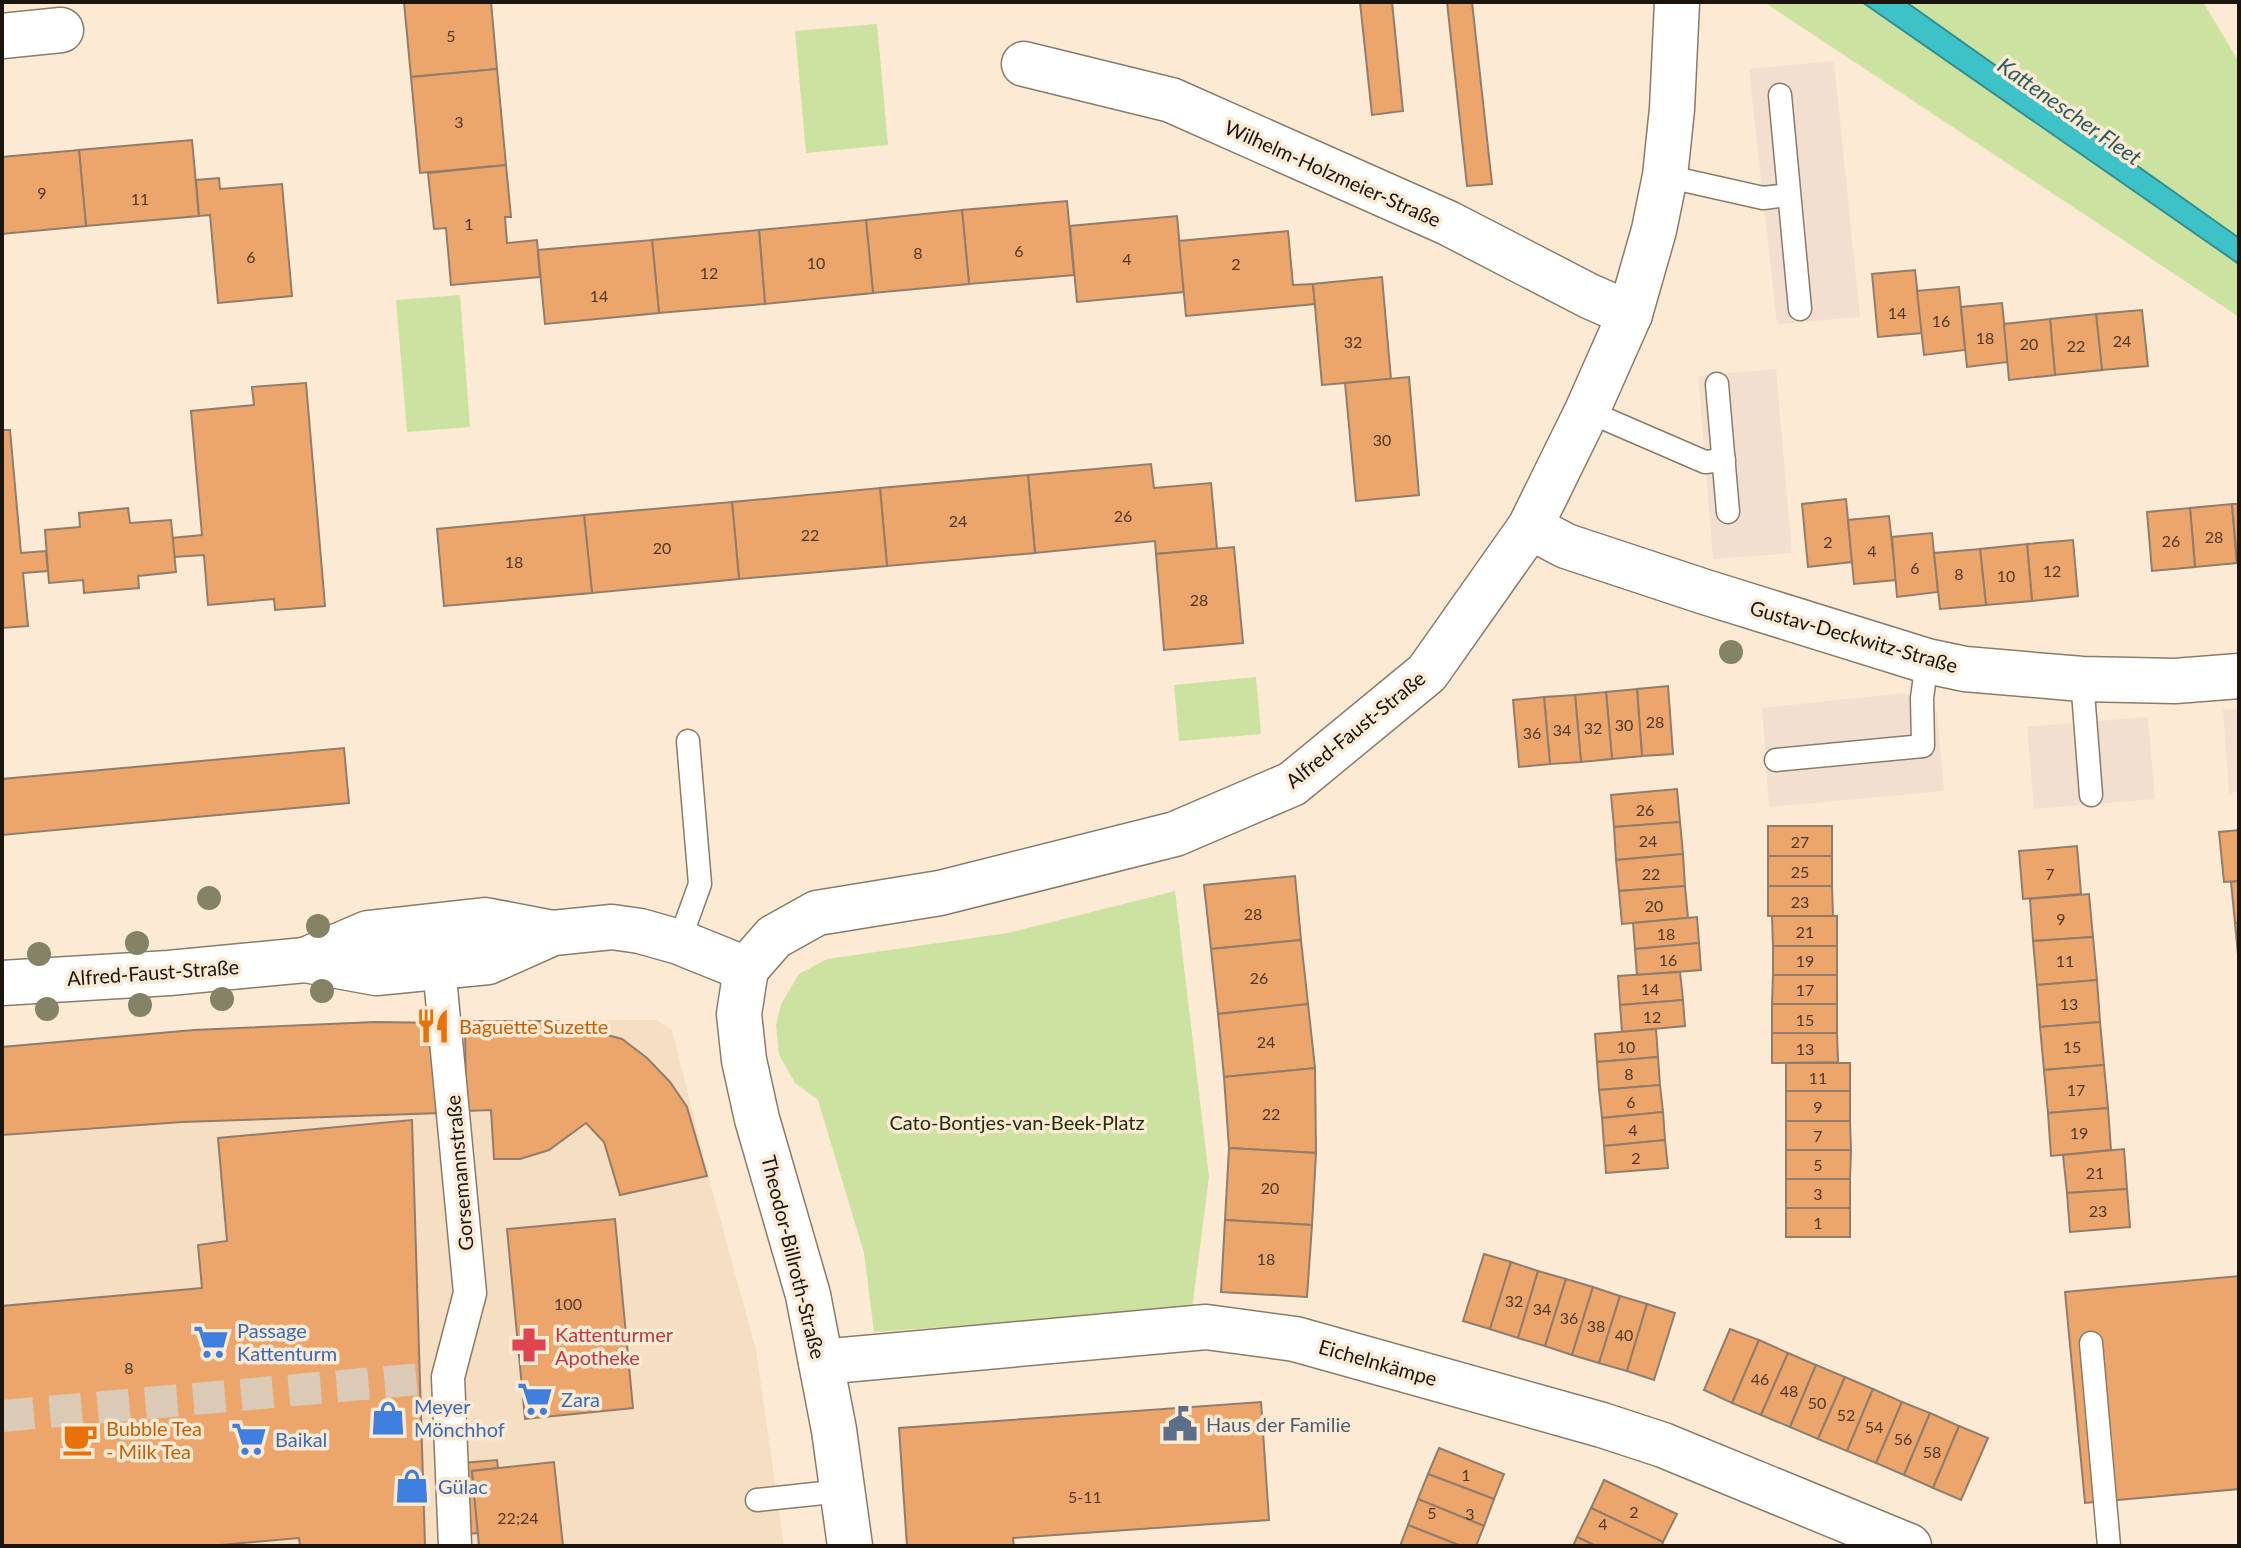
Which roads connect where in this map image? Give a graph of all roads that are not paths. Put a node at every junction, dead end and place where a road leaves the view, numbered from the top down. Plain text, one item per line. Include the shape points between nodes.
1 (1677, 2) edge
2 (61, 30) dead end
3 (2, 36) edge
4 (1024, 64) dead end
5 (1780, 95) dead end
6 (1665, 176) junction
7 (1788, 195) junction
8 (1800, 309) dead end
9 (1630, 314) junction
10 (1717, 384) dead end
11 (1587, 411) junction
12 (1724, 460) junction
13 (1728, 512) dead end
14 (1530, 527) junction
15 (1927, 661) junction
16 (2239, 676) edge
17 (2082, 679) junction
18 (688, 741) dead end
19 (1776, 760) dead end
20 (2091, 795) dead end
21 (553, 933) junction
22 (679, 942) junction
23 (305, 960) junction
24 (439, 967) junction
25 (746, 969) junction
26 (2, 983) edge
27 (2091, 1343) dead end
28 (821, 1362) junction
29 (842, 1491) junction
30 (757, 1500) dead end
31 (455, 1546) edge
32 (850, 1546) edge
33 (1909, 1546) edge
34 (2109, 1546) edge

1 - 6 street, Alfred-Faust-Straße
2 - 3 street
4 - 9 street, Wilhelm-Holzmeier-Straße via 1171,100 1448,223
5 - 7 lane
6 - 7 lane via 1763,198
6 - 9 street, Alfred-Faust-Straße
7 - 8 lane
9 - 11 street, Alfred-Faust-Straße
10 - 12 lane
11 - 12 lane via 1705,462
11 - 14 street, Alfred-Faust-Straße
12 - 13 lane
14 - 15 street, Gustav-Deckwitz-Straße via 1566,546
14 - 25 street, Alfred-Faust-Straße via 1427,673 1292,784 1175,834 940,893 817,913 774,937
15 - 17 street, Gustav-Deckwitz-Straße
15 - 19 lane via 1923,746
16 - 17 street, Gustav-Deckwitz-Straße
17 - 20 lane
18 - 22 lane via 700,884
21 - 22 street, Alfred-Faust-Straße via 612,927
21 - 23 street, Alfred-Faust-Straße via 485,920 368,933
21 - 24 street, Alfred-Faust-Straße via 488,962
22 - 25 street, Alfred-Faust-Straße
23 - 24 street, Alfred-Faust-Straße via 376,973
23 - 26 street, Alfred-Faust-Straße
24 - 31 street, Gorsemannstraße via 470,1293 434,1378
25 - 28 street, Theodor-Billroth-Straße via 739,1014 744,1060
27 - 34 lane
28 - 29 street, Theodor-Billroth-Straße
28 - 33 street, Eichelnkämpe via 1206,1327 1295,1339 1663,1445
29 - 30 lane
29 - 32 street, Theodor-Billroth-Straße

